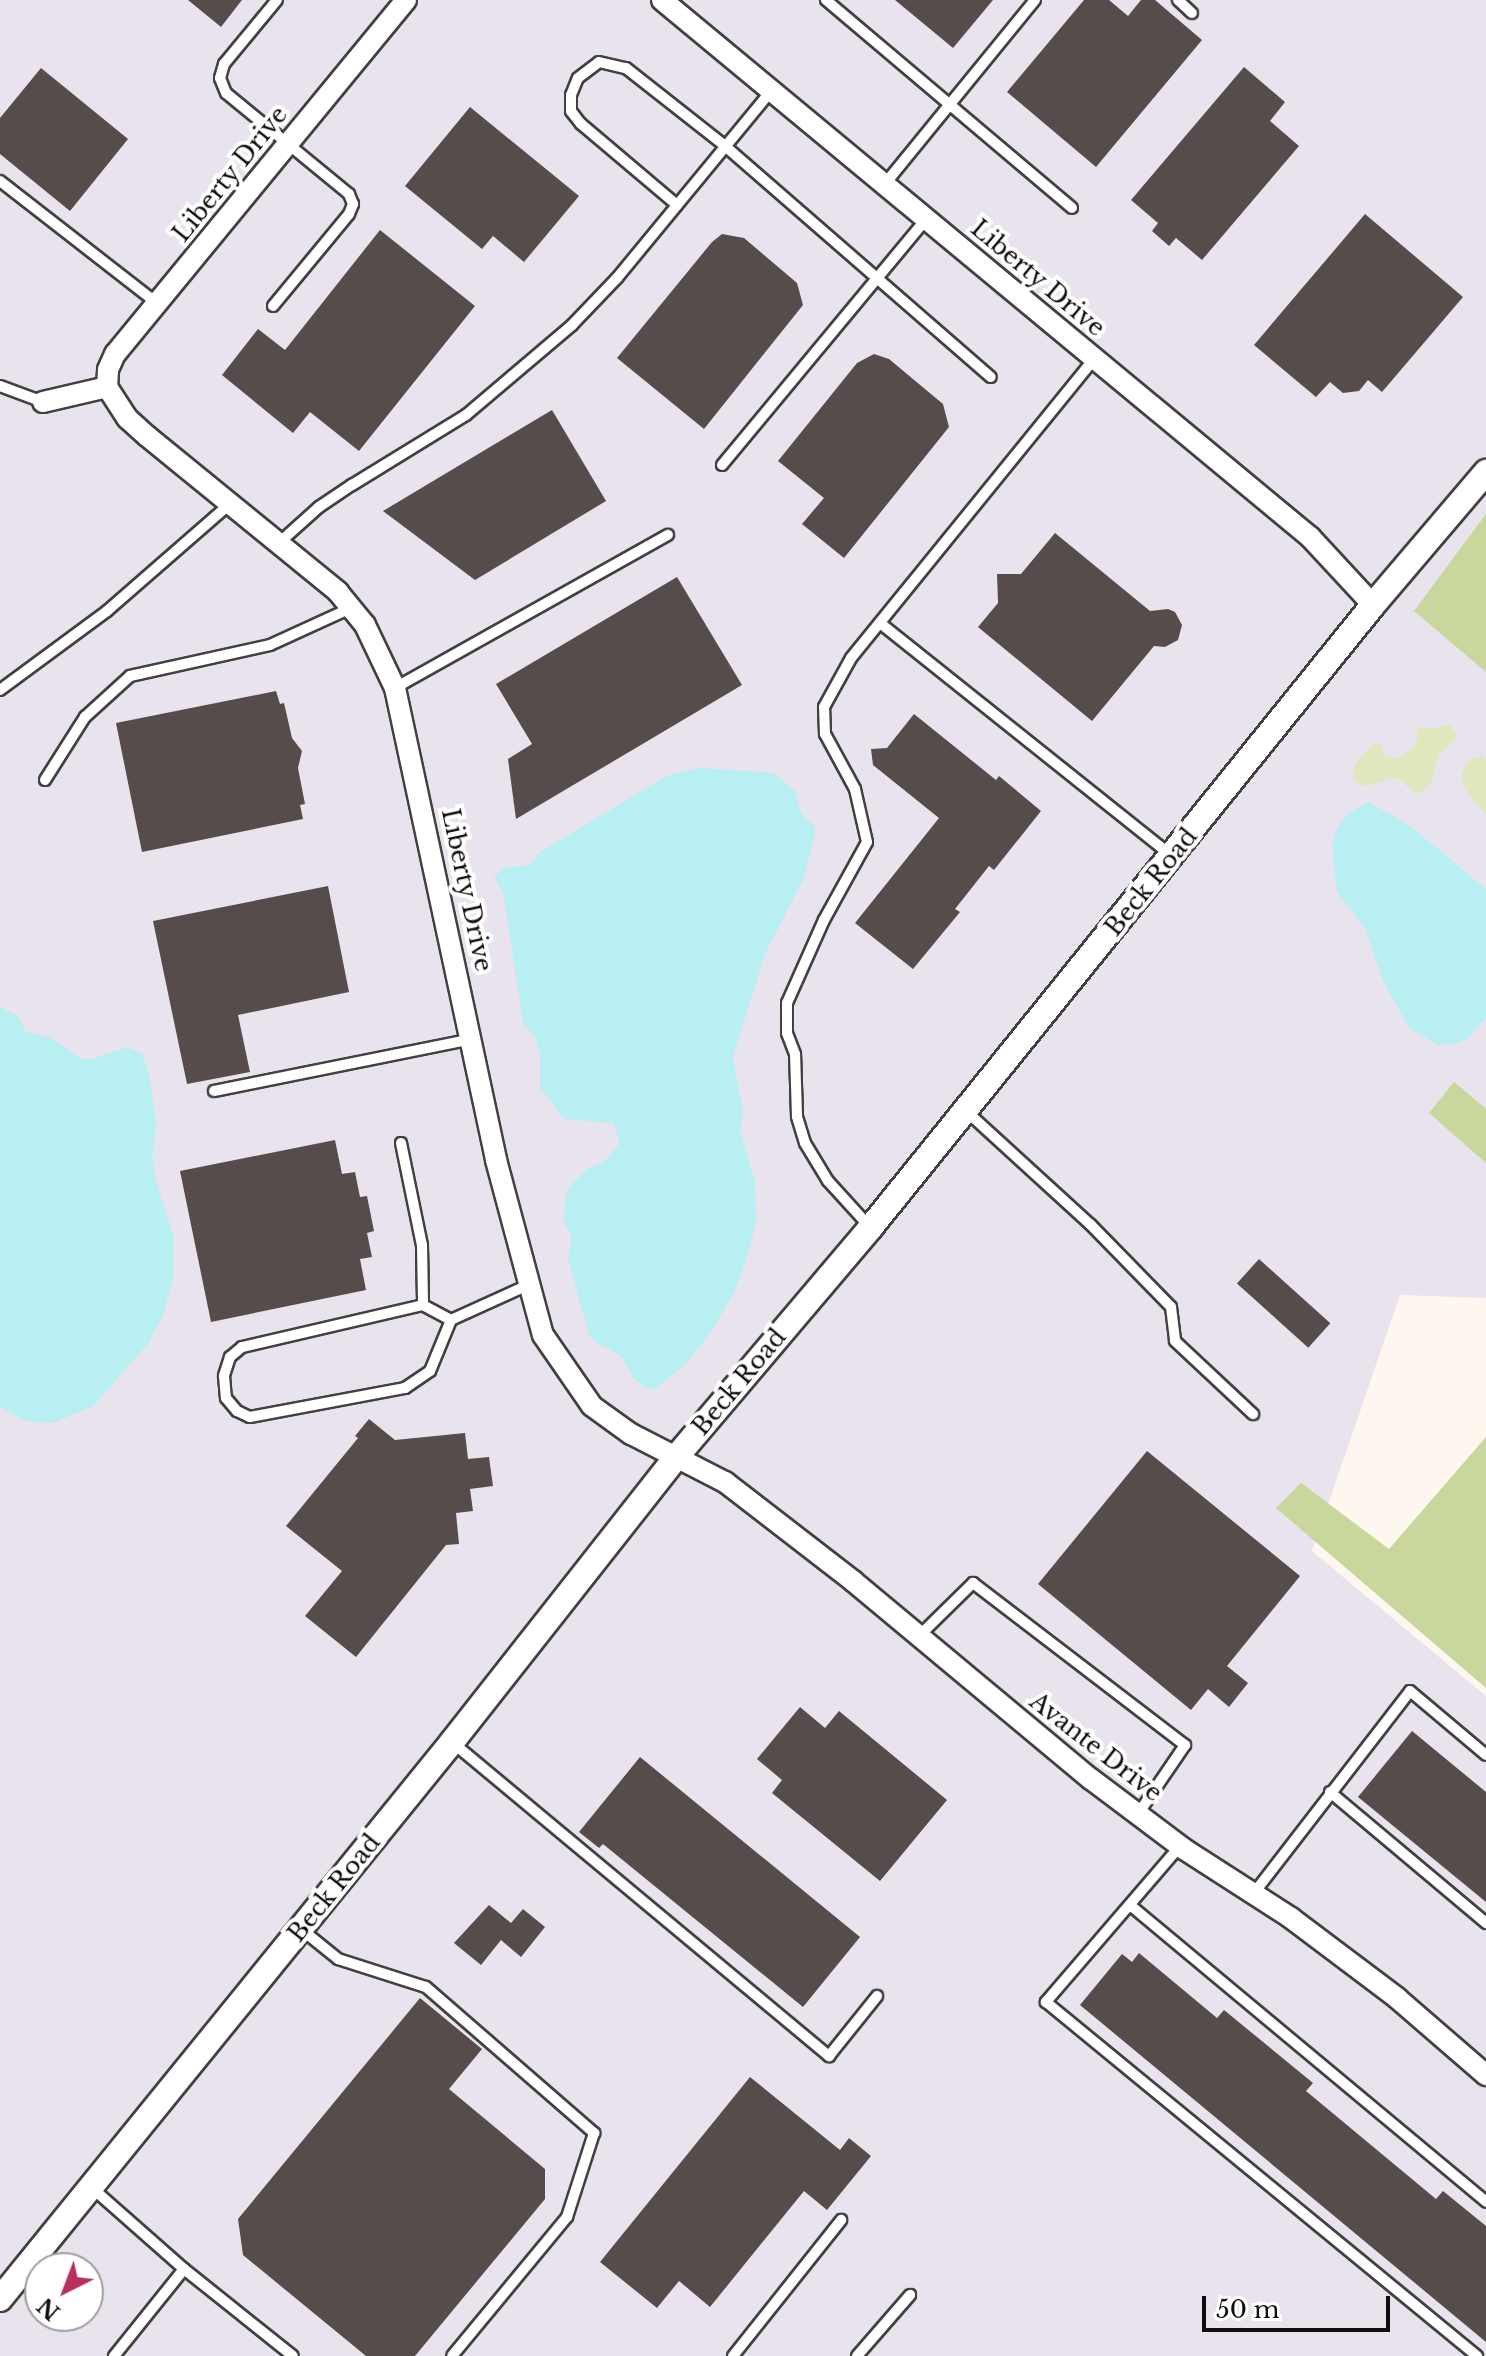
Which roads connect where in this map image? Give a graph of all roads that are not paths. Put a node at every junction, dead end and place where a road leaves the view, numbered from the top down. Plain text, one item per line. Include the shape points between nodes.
1 (277, 0) edge
2 (406, 0) edge
3 (662, 0) edge
4 (826, 0) edge
5 (1035, 0) edge
6 (1178, 0) edge
7 (1192, 13) dead end
8 (771, 91) junction
9 (951, 103) junction
10 (289, 143) junction
11 (725, 146) junction
12 (0, 181) edge
13 (884, 185) junction
14 (677, 205) junction
15 (1072, 208) dead end
16 (926, 219) junction
17 (876, 280) junction
18 (158, 304) junction
19 (273, 306) dead end
20 (1094, 359) junction
21 (991, 377) dead end
22 (0, 386) edge
23 (107, 387) junction
24 (43, 402) joint
25 (722, 465) dead end
26 (1486, 472) edge
27 (231, 503) junction
28 (668, 535) dead end
29 (280, 542) junction
30 (1373, 605) junction
31 (351, 608) junction
32 (880, 623) junction
33 (395, 688) junction
34 (0, 690) edge
35 (45, 780) dead end
36 (1172, 857) junction
37 (472, 1039) junction
38 (214, 1091) dead end
39 (965, 1110) junction
40 (401, 1143) dead end
41 (871, 1227) junction
42 (528, 1285) junction
43 (423, 1305) junction
44 (451, 1320) junction
45 (1253, 1414) dead end
46 (677, 1456) junction
47 (919, 1636) junction
48 (452, 1742) junction
49 (1486, 1755) edge
50 (1330, 1792) junction
51 (1138, 1814) junction
52 (1180, 1846) junction
53 (1254, 1893) junction
54 (1130, 1905) junction
55 (1486, 1923) edge
56 (301, 1929) junction
57 (877, 1996) dead end
58 (1486, 2075) edge
59 (91, 2187) junction
60 (1486, 2202) edge
61 (841, 2220) dead end
62 (184, 2269) junction
63 (910, 2295) dead end
64 (0, 2299) edge
65 (114, 2356) edge
66 (293, 2356) edge
67 (452, 2356) edge
68 (733, 2356) edge
69 (857, 2356) edge
70 (1477, 2356) edge

1 - 10 lane via 224,64 220,78 226,93
2 - 10 street, Liberty Drive
3 - 8 street, Liberty Drive
4 - 9 lane
5 - 9 lane
6 - 7 lane
8 - 11 lane
8 - 13 street, Liberty Drive
9 - 13 lane
9 - 15 lane
10 - 18 street, Liberty Drive
10 - 19 lane via 349,194 353,204
11 - 14 lane
11 - 14 lane via 626,68 599,62 578,78 571,111 581,124
11 - 17 lane
12 - 18 lane
13 - 16 street, Liberty Drive
14 - 29 lane via 572,325 490,395 319,507
16 - 17 lane
16 - 20 street, Liberty Drive
17 - 21 lane
17 - 25 lane
18 - 23 street, Liberty Drive via 115,354
20 - 30 street, Liberty Drive via 1310,537
20 - 32 lane
22 - 24 lane
23 - 24 street
23 - 27 street, Liberty Drive via 127,418
26 - 30 street, Beck Road
27 - 29 street, Liberty Drive
27 - 34 lane via 107,611
28 - 33 lane
29 - 31 street, Liberty Drive
30 - 36 street, Beck Road
31 - 33 street, Liberty Drive via 365,625
31 - 35 lane via 270,645 130,676 85,717
32 - 36 lane
32 - 41 lane via 851,658 824,707 825,734 855,789 867,842 787,1003 797,1116 805,1143 828,1181
33 - 37 street, Liberty Drive
36 - 39 street, Beck Road
37 - 38 lane
37 - 42 street, Liberty Drive
39 - 41 street, Beck Road
39 - 45 lane via 1090,1224 1171,1307 1175,1341
40 - 43 lane via 422,1245
41 - 46 street, Beck Road
42 - 44 lane
42 - 46 street, Liberty Drive via 543,1335 592,1406 631,1434
43 - 44 lane
43 - 44 lane via 242,1347 230,1357 224,1376 226,1398 250,1417 405,1388 430,1371
46 - 47 street, Avante Drive via 725,1482
46 - 48 street, Beck Road
47 - 51 street, Avante Drive
47 - 51 lane via 973,1583 1185,1745
48 - 56 street, Beck Road
48 - 57 lane via 829,2056
49 - 50 lane via 1410,1691
50 - 53 lane
50 - 55 lane
51 - 52 street, Avante Drive
52 - 53 street, Avante Drive
52 - 54 lane
53 - 58 street, Avante Drive via 1397,1998
54 - 60 lane
54 - 70 lane via 1046,2002
56 - 59 street, Beck Road
56 - 67 lane via 338,1959 426,1987 594,2133 567,2217
59 - 62 lane
59 - 64 street, Beck Road
61 - 68 lane
62 - 65 lane
62 - 66 lane
63 - 69 lane

